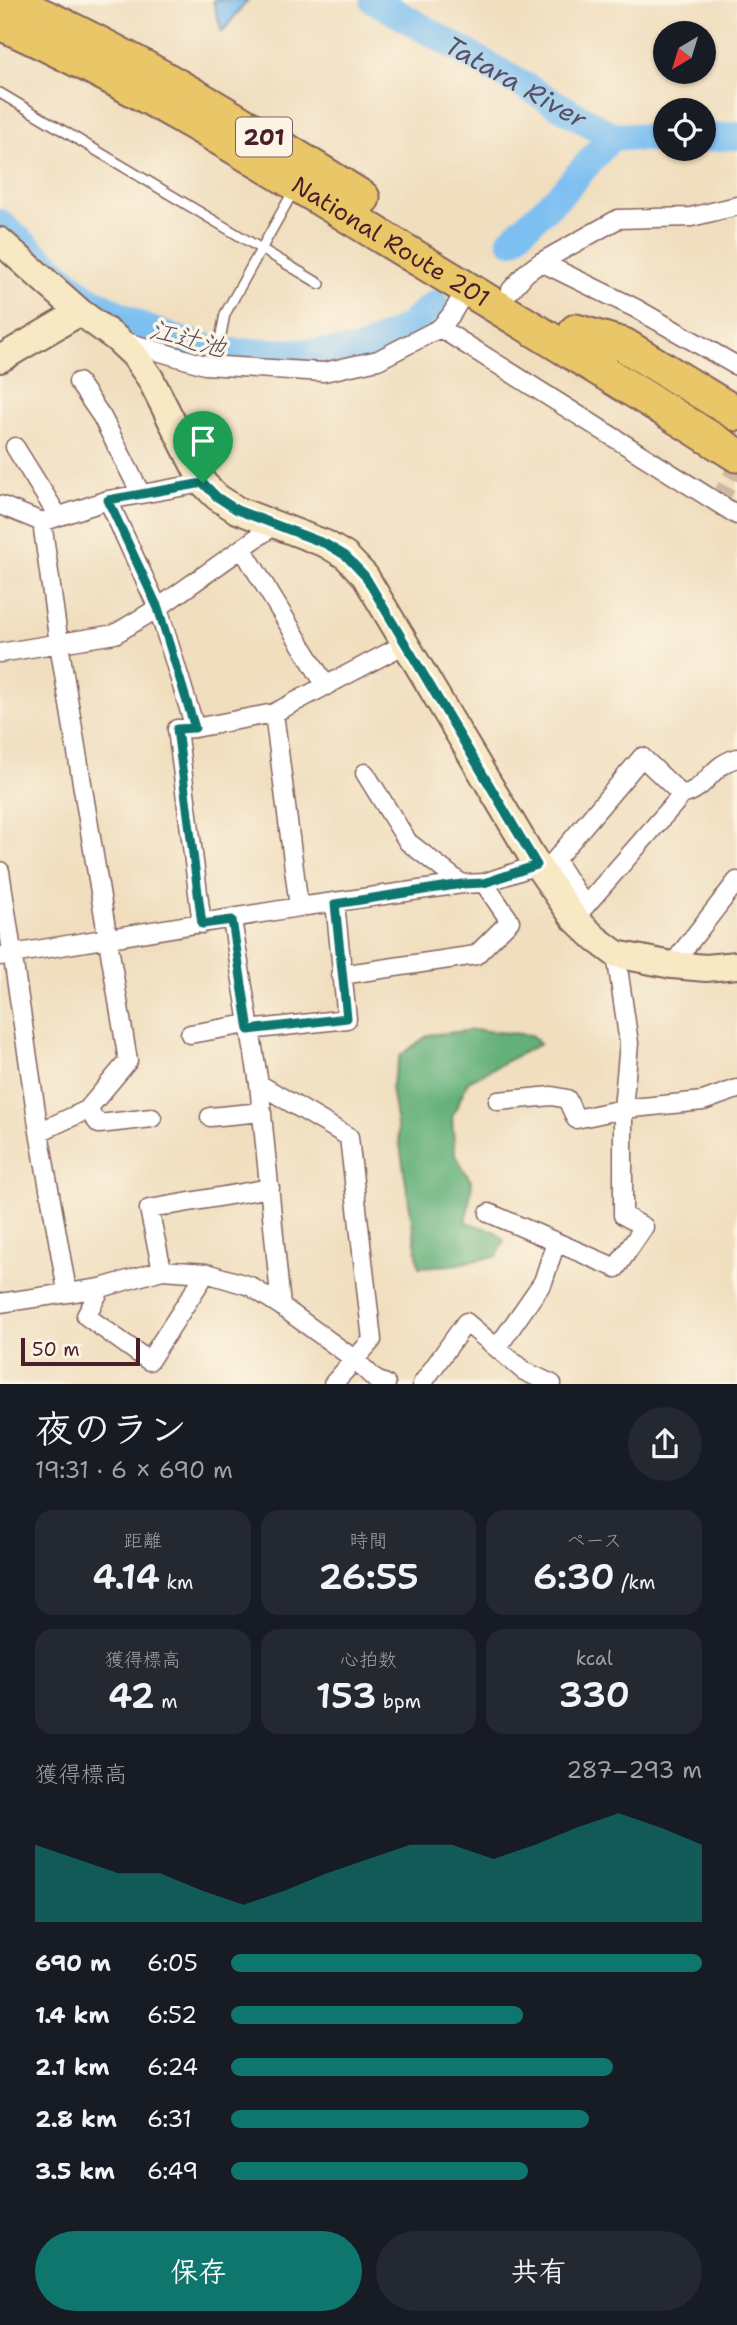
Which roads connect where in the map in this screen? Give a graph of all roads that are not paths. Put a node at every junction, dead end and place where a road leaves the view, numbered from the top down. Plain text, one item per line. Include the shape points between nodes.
1 (8, 0) edge
2 (0, 23) edge
3 (0, 93) edge
4 (298, 185) junction
5 (737, 205) edge
6 (0, 242) edge
7 (261, 248) junction
8 (541, 262) junction
9 (320, 284) dead end
10 (467, 288) junction
11 (511, 290) junction
12 (80, 312) junction
13 (440, 328) junction
14 (562, 335) junction
15 (117, 339) junction
16 (0, 359) edge
17 (215, 365) junction
18 (737, 366) edge
19 (78, 382) dead end
20 (737, 414) edge
21 (737, 429) edge
22 (15, 447) dead end
23 (737, 455) edge
24 (737, 472) edge
25 (203, 483) junction
26 (141, 494) junction
27 (108, 500) junction
28 (0, 505) edge
29 (737, 515) edge
30 (50, 519) junction
31 (276, 524) junction
32 (242, 548) junction
33 (158, 608) junction
34 (59, 644) junction
35 (405, 644) junction
36 (0, 653) edge
37 (326, 686) junction
38 (274, 713) junction
39 (195, 728) junction
40 (737, 758) edge
41 (365, 773) dead end
42 (682, 795) junction
43 (537, 865) junction
44 (0, 871) edge
45 (737, 881) edge
46 (484, 883) junction
47 (462, 884) junction
48 (335, 904) junction
49 (299, 907) junction
50 (579, 912) junction
51 (232, 920) junction
52 (202, 924) junction
53 (109, 938) junction
54 (616, 954) junction
55 (6, 955) edge
56 (672, 965) junction
57 (737, 965) edge
58 (341, 975) junction
59 (249, 1027) junction
60 (190, 1034) dead end
61 (259, 1084) junction
62 (737, 1089) edge
63 (498, 1101) dead end
64 (623, 1109) junction
65 (88, 1110) junction
66 (262, 1112) junction
67 (210, 1117) dead end
68 (152, 1118) dead end
69 (38, 1132) junction
70 (270, 1188) junction
71 (489, 1213) dead end
72 (556, 1242) junction
73 (162, 1270) junction
74 (206, 1273) junction
75 (101, 1288) junction
76 (67, 1291) junction
77 (0, 1303) edge
78 (281, 1306) junction
79 (497, 1348) junction
80 (354, 1359) junction
81 (333, 1384) edge
82 (386, 1384) edge
83 (422, 1384) edge
84 (552, 1384) edge

1 - 11 highway, National Route 201 / 201 via 160,76
2 - 4 highway, National Route 201 / 201 via 145,95
3 - 7 lane
4 - 7 lane
4 - 10 highway, National Route 201 / 201
5 - 8 street via 691,217 618,219
6 - 12 street
7 - 9 lane
7 - 17 lane via 225,314
8 - 11 street
8 - 18 street
10 - 13 street
10 - 14 highway, National Route 201 / 201
11 - 14 highway, National Route 201 / 201
12 - 15 street
12 - 16 street
13 - 17 street via 378,360 324,372
13 - 29 street
14 - 20 highway, 201 via 624,345
14 - 21 highway, National Route 201 / 201
14 - 23 highway, National Route 201 / 201
14 - 24 highway, 201 via 624,398
15 - 17 street
15 - 25 street via 150,378
19 - 26 street via 102,417
22 - 30 street
25 - 26 street
25 - 31 street via 237,510
26 - 27 street
27 - 30 street
27 - 33 street
28 - 30 street
30 - 34 street
31 - 32 street
31 - 35 street via 346,556 365,576
32 - 33 street
32 - 37 street
33 - 34 street via 115,634
33 - 39 street
34 - 36 street
34 - 53 street
35 - 37 street
35 - 43 street
37 - 38 street
38 - 39 street
38 - 49 street
39 - 52 street via 177,729
40 - 42 street via 720,764 696,791
41 - 47 street via 408,842
42 - 50 street
42 - 50 street via 642,757 555,860
43 - 46 street
43 - 50 street
44 - 55 street
45 - 56 street
46 - 47 street
46 - 58 street via 510,920 476,955
47 - 48 street
48 - 49 street
48 - 58 street
49 - 51 street
50 - 54 street via 596,939
51 - 52 street
51 - 59 street
52 - 53 street
53 - 55 street
53 - 65 street via 128,1061
54 - 56 street
54 - 64 street via 629,1043
55 - 69 street
56 - 57 street
58 - 59 street via 347,1018
59 - 60 street
59 - 61 street
61 - 66 street
61 - 80 street via 349,1137 372,1340
62 - 64 street via 703,1101
63 - 64 street via 567,1099 576,1119
64 - 72 street via 624,1215 644,1227 616,1268
65 - 68 street via 99,1124
65 - 69 street
66 - 67 street
66 - 70 street
69 - 76 street
70 - 73 street via 149,1209
70 - 78 street
71 - 72 street
72 - 79 street via 543,1282
73 - 74 street
73 - 75 street
74 - 75 street via 149,1361 86,1317
74 - 78 street via 250,1286
75 - 76 street
76 - 77 street
78 - 80 street
79 - 83 street via 466,1322
79 - 84 street via 524,1371
80 - 81 street
80 - 82 street

